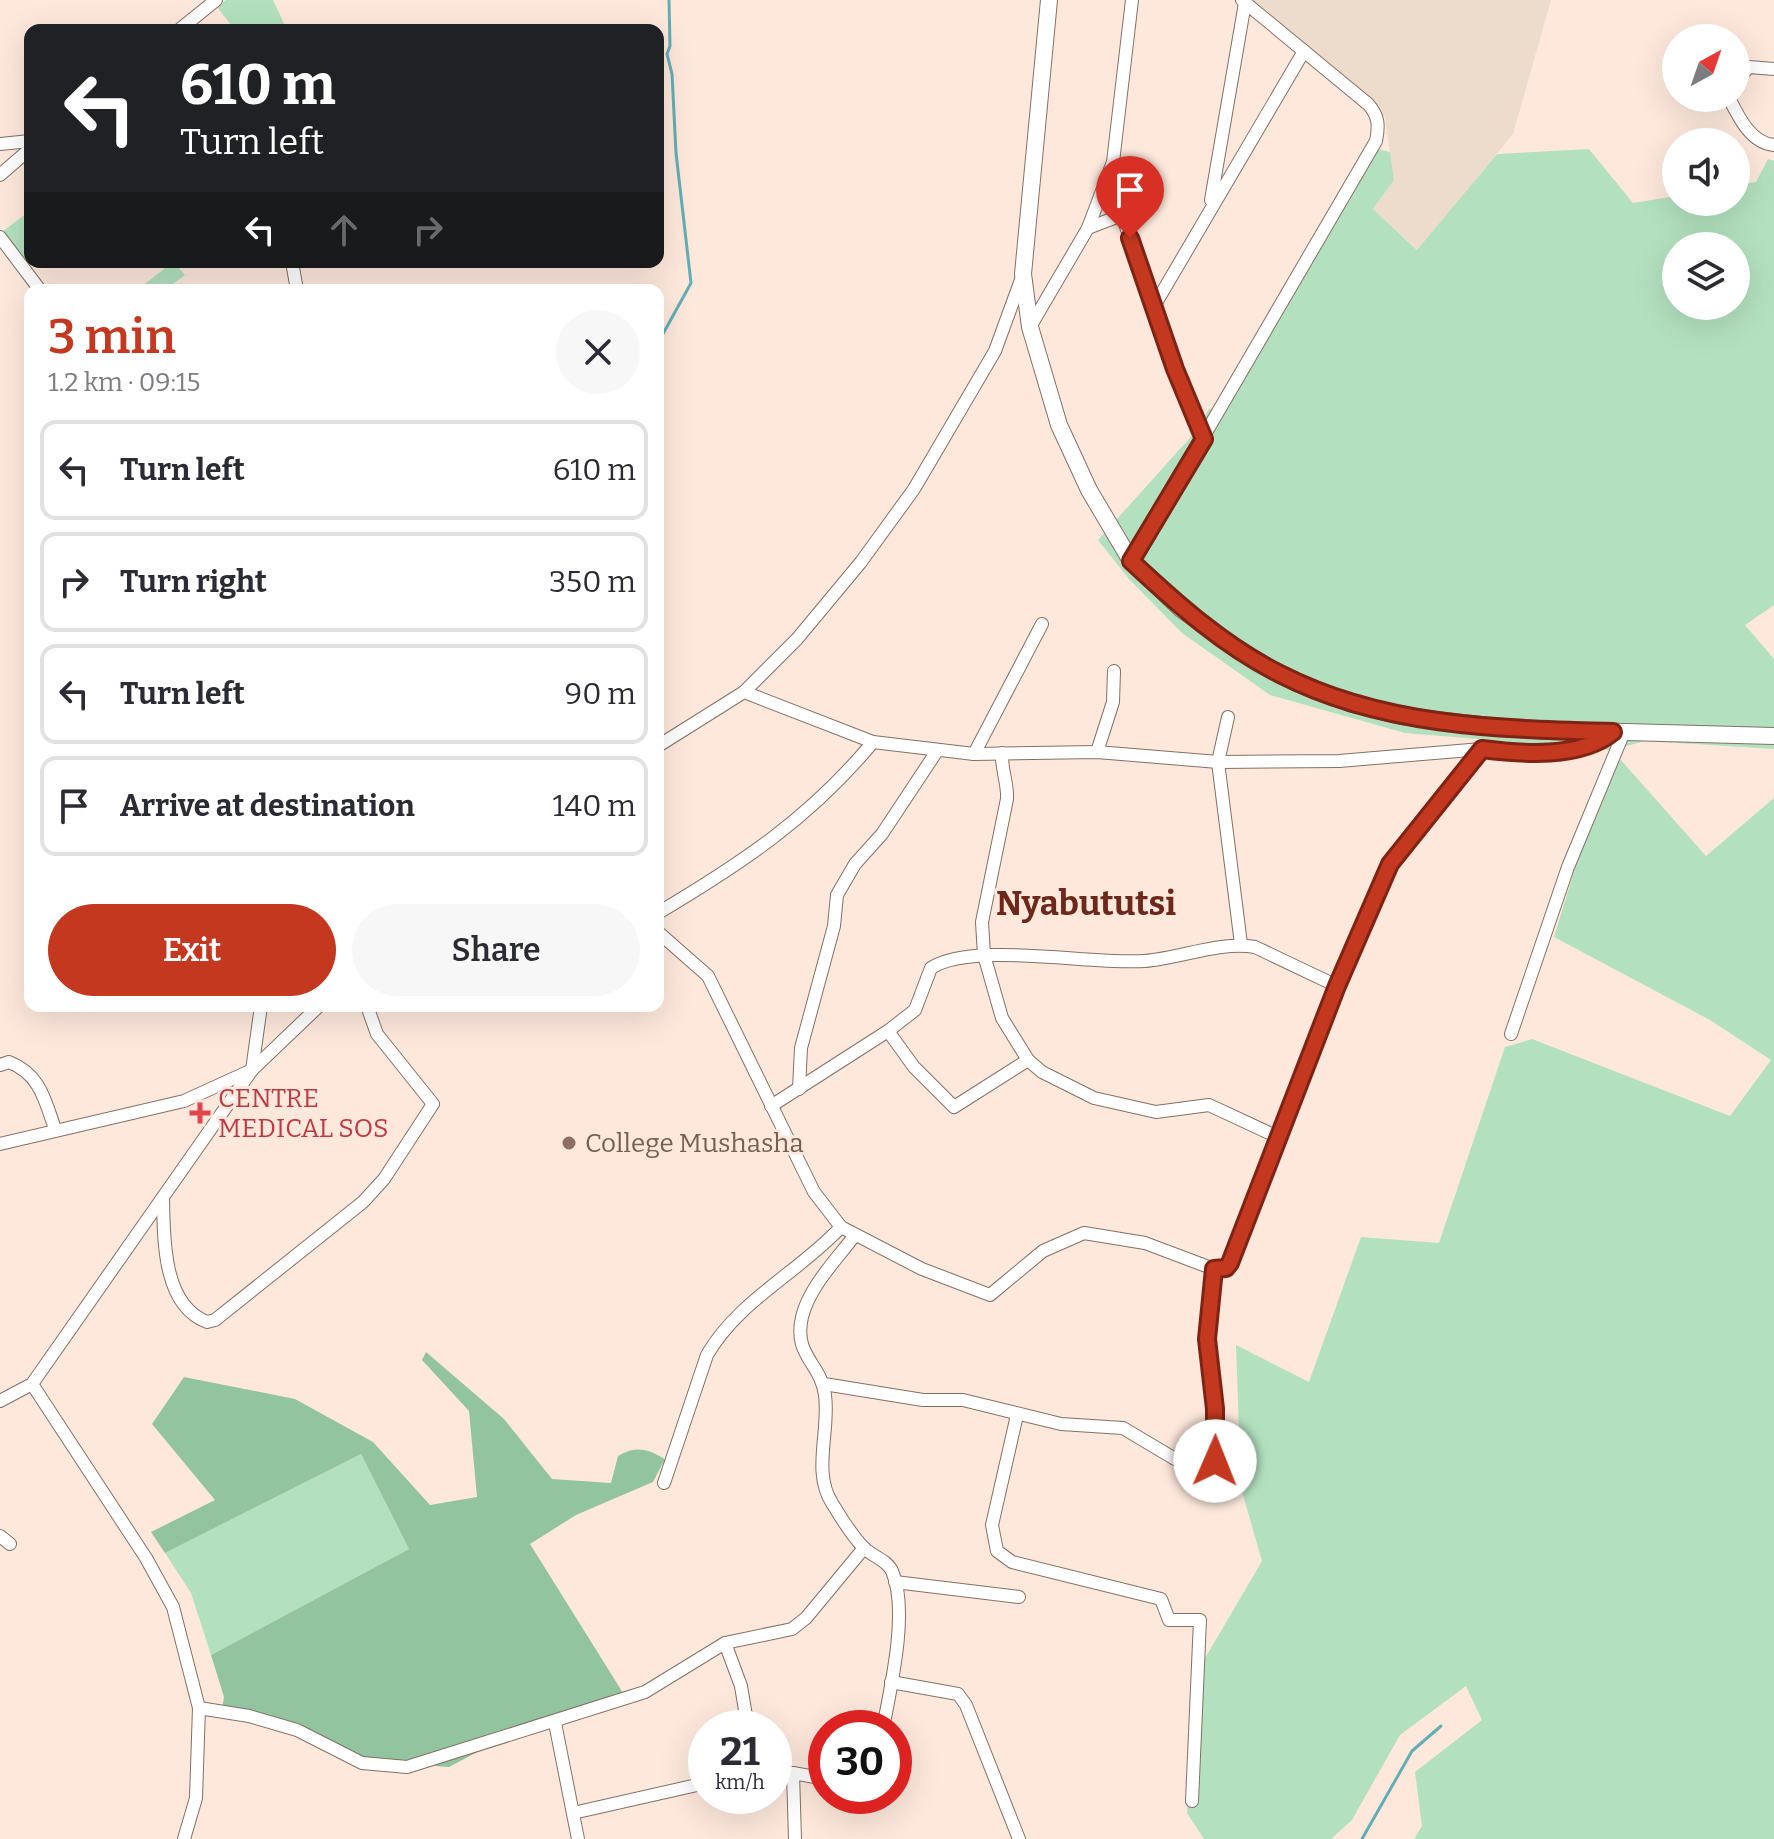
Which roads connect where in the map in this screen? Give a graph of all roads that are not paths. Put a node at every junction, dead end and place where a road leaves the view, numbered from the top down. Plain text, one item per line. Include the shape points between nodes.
1 (216, 0) edge
2 (1049, 0) edge
3 (1132, 0) edge
4 (1244, 1) edge
5 (186, 24) edge
6 (1304, 51) junction
7 (1750, 67) edge
8 (1774, 69) edge
9 (1736, 112) edge
10 (24, 142) edge
11 (0, 144) edge
12 (1774, 145) edge
13 (24, 154) edge
14 (0, 175) edge
15 (1210, 207) junction
16 (1088, 228) junction
17 (0, 237) edge
18 (1023, 274) junction
19 (35, 284) edge
20 (1153, 308) junction
21 (1030, 327) junction
22 (1204, 439) junction
23 (1131, 561) junction
24 (1042, 624) dead end
25 (1114, 671) dead end
26 (744, 692) junction
27 (1228, 717) dead end
28 (1618, 732) junction
29 (1774, 736) edge
30 (664, 742) edge
31 (873, 742) junction
32 (1482, 749) junction
33 (937, 751) junction
34 (1097, 752) junction
35 (1002, 753) junction
36 (974, 754) junction
37 (1218, 762) junction
38 (664, 909) edge
39 (664, 937) edge
40 (1241, 944) junction
41 (984, 955) junction
42 (1337, 986) junction
43 (260, 1012) edge
44 (313, 1012) edge
45 (368, 1012) edge
46 (888, 1031) junction
47 (1511, 1034) dead end
48 (1028, 1060) junction
49 (0, 1065) edge
50 (252, 1070) junction
51 (799, 1089) junction
52 (771, 1106) junction
53 (55, 1129) junction
54 (1280, 1138) junction
55 (0, 1144) edge
56 (163, 1199) junction
57 (841, 1227) junction
58 (855, 1235) junction
59 (1214, 1269) junction
60 (32, 1384) junction
61 (824, 1384) junction
62 (3, 1394) edge
63 (1017, 1415) junction
64 (1215, 1461) junction
65 (664, 1483) dead end
66 (1211, 1491) dead end
67 (864, 1548) junction
68 (895, 1582) junction
69 (1019, 1597) dead end
70 (725, 1643) junction
71 (891, 1682) junction
72 (199, 1708) junction
73 (745, 1710) edge
74 (886, 1710) edge
75 (555, 1723) junction
76 (793, 1773) joint
77 (808, 1776) edge
78 (688, 1787) edge
79 (1192, 1801) dead end
80 (573, 1813) junction
81 (184, 1839) edge
82 (578, 1839) edge
83 (795, 1839) edge
84 (1019, 1839) edge

1 - 5 street
2 - 18 main road
3 - 16 street via 1113,162
4 - 6 street
4 - 15 street
6 - 15 street
6 - 22 street via 1375,111 1376,141
7 - 8 street
9 - 12 street via 1760,142
10 - 11 street
13 - 14 street
15 - 20 street
16 - 20 street via 1122,215
16 - 21 street
17 - 19 street
18 - 21 main road
18 - 26 street via 995,351 914,489 797,639
20 - 22 street
21 - 23 main road via 1059,425
22 - 23 street
23 - 28 main road via 1181,609 1242,652 1349,703 1461,725
24 - 36 street
25 - 34 street via 1113,702
26 - 30 street
26 - 31 street
27 - 37 street
28 - 29 main road
28 - 32 street via 1568,750
28 - 47 street
31 - 33 street
31 - 38 street via 833,789 780,835
32 - 37 street via 1339,761
32 - 42 street via 1390,864
33 - 36 street
33 - 51 street via 837,895 834,926 801,1048
34 - 35 street
34 - 37 street
35 - 36 street
35 - 41 street via 1001,775 1008,789 982,922
37 - 40 street
39 - 52 street via 708,976
40 - 41 street via 1109,963
40 - 42 street
41 - 46 street via 931,968 915,1010
41 - 48 street via 1002,1018
42 - 54 street
43 - 50 street
44 - 50 street
45 - 56 street via 390,1054 433,1104 363,1202 207,1322 184,1302 164,1264
46 - 48 street via 954,1107
46 - 51 street
48 - 54 street via 1042,1072 1107,1102 1156,1112 1209,1105
49 - 53 street via 9,1062 31,1075
50 - 53 street via 184,1101
50 - 56 street
51 - 52 street
52 - 57 street via 814,1192
53 - 55 street
54 - 59 street via 1230,1263
56 - 60 street
57 - 58 street
57 - 65 street via 818,1252 749,1303 717,1339
58 - 59 street via 990,1295 1043,1251 1084,1233 1145,1243
58 - 61 street via 802,1317 800,1343
59 - 64 street via 1207,1339
60 - 62 street
60 - 72 street via 173,1607
61 - 63 street via 923,1400 963,1400
61 - 67 street via 823,1485
63 - 64 street via 1123,1428 1175,1459
63 - 79 street via 992,1525 997,1551 1012,1562 1161,1599 1169,1620 1200,1620
64 - 66 street
67 - 68 street via 891,1567
67 - 70 street via 792,1629
68 - 69 street
68 - 71 street
70 - 73 street
70 - 75 street via 645,1692
71 - 74 street
71 - 84 street via 958,1694
72 - 75 street via 297,1730 380,1767 407,1767
72 - 81 street via 196,1798
75 - 80 street
76 - 77 street
76 - 83 street
78 - 80 street
80 - 82 street

